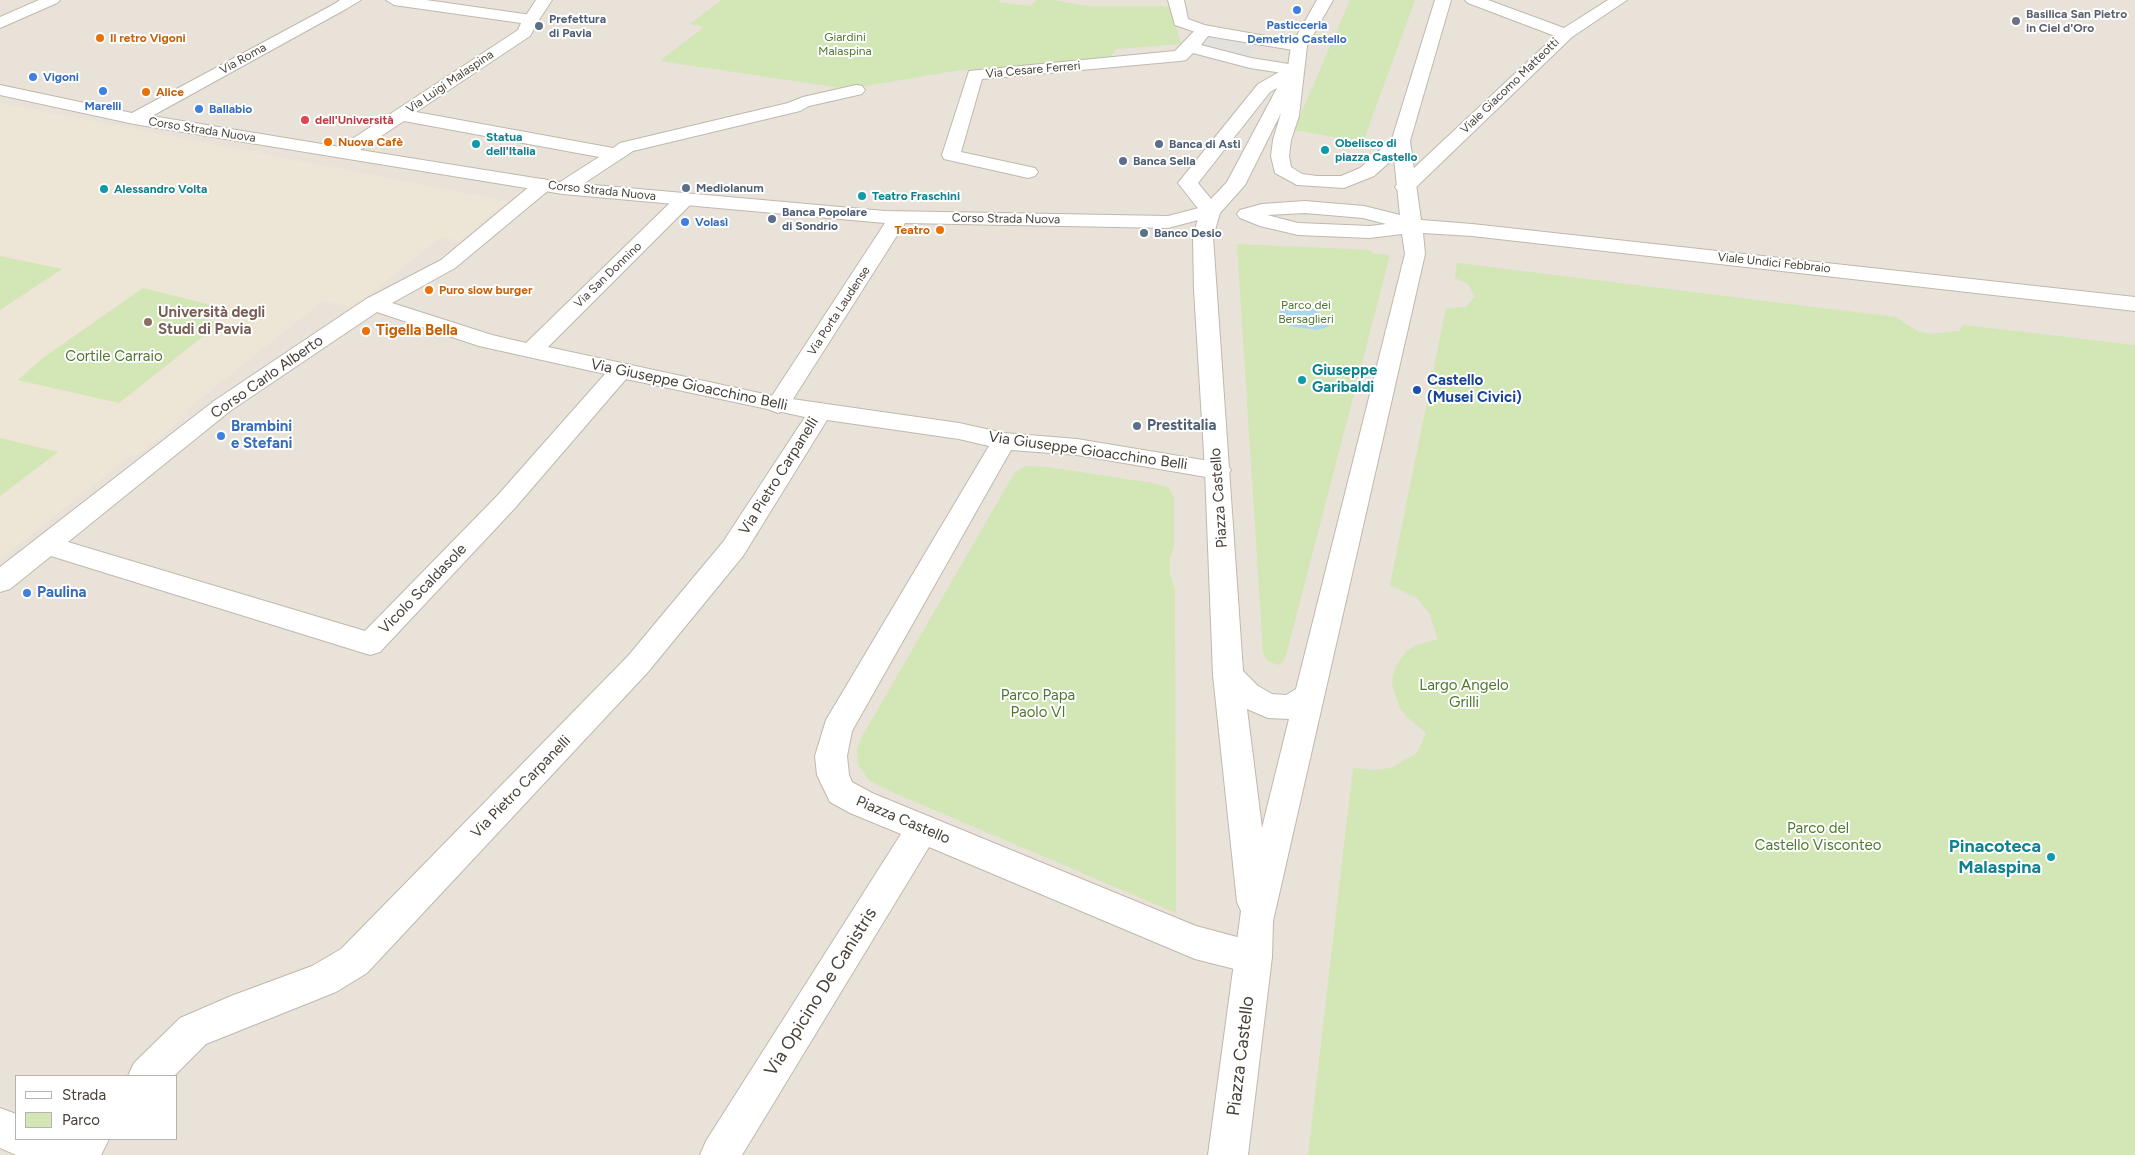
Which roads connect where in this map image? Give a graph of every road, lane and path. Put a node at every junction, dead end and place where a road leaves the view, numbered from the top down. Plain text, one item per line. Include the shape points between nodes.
1 (52, 0) edge
2 (394, 0) edge
3 (544, 0) edge
4 (1176, 0) edge
5 (1325, 0) edge
6 (1443, 0) edge
7 (1473, 0) edge
8 (1619, 0) edge
9 (346, 3) edge
10 (531, 20) junction
11 (0, 23) edge
12 (1204, 30) junction
13 (1566, 34) junction
14 (1299, 46) junction
15 (1190, 47) junction
16 (1295, 70) junction
17 (0, 90) edge
18 (856, 90) dead end
19 (401, 115) junction
20 (134, 119) junction
21 (1401, 141) junction
22 (343, 153) junction
23 (616, 154) junction
24 (1028, 172) dead end
25 (553, 186) junction
26 (1406, 187) junction
27 (685, 199) junction
28 (1210, 211) junction
29 (899, 217) junction
30 (1413, 226) junction
31 (374, 304) junction
32 (2135, 304) edge
33 (531, 351) junction
34 (621, 370) junction
35 (778, 405) junction
36 (821, 410) junction
37 (1004, 441) junction
38 (1218, 470) junction
39 (46, 545) junction
40 (0, 582) edge
41 (1228, 675) junction
42 (1312, 696) junction
43 (922, 829) junction
44 (1256, 921) junction
45 (1254, 957) junction
46 (148, 1075) edge
47 (0, 1127) edge
48 (15, 1134) edge
49 (27, 1140) edge
50 (88, 1140) edge
51 (58, 1155) edge
52 (77, 1155) edge
53 (720, 1155) edge
54 (1228, 1155) edge

1 - 11 street
2 - 10 street
3 - 10 street, Via Luigi Malaspina
4 - 12 street via 1181,22
5 - 14 street
6 - 21 street
7 - 13 street, Viale Giacomo Matteotti
8 - 13 street
9 - 20 street, Via Roma
10 - 19 street, Via Luigi Malaspina via 524,33
12 - 14 street
12 - 15 street
13 - 26 street, Viale Giacomo Matteotti
14 - 16 street
15 - 16 street
15 - 24 street, Via Cesare Ferreri via 1180,56 975,75 951,155
16 - 21 street via 1290,116 1280,156 1282,169 1288,175 1310,182 1344,182 1367,172
16 - 28 street via 1235,185
16 - 28 street via 1264,88 1188,182
17 - 20 street, Corso Strada Nuova
18 - 23 street, Corso Carlo Alberto via 627,147
19 - 22 street, Via Luigi Malaspina
19 - 23 street
20 - 22 street, Corso Strada Nuova
21 - 26 street
22 - 25 street, Corso Strada Nuova
23 - 25 street, Corso Carlo Alberto
25 - 27 street, Corso Strada Nuova
25 - 31 street, Corso Carlo Alberto via 448,264
26 - 30 street
27 - 29 street, Corso Strada Nuova
27 - 33 street, Via San Donnino
28 - 29 street, Corso Strada Nuova via 1168,222
28 - 30 street via 1250,214 1267,222 1298,229 1365,232
28 - 38 street, Piazza Castello via 1203,237
29 - 35 street, Via Porta Laudense
30 - 32 street, Viale Undici Febbraio via 1640,248
30 - 42 street, Piazza Castello via 1415,254
31 - 33 street, Via Giuseppe Gioacchino Belli via 487,341
31 - 39 street, Corso Carlo Alberto via 222,406
33 - 34 street, Via Giuseppe Gioacchino Belli
34 - 35 street, Via Giuseppe Gioacchino Belli
34 - 39 street, Vicolo Scaldasole via 506,502 370,644
35 - 36 street, Via Giuseppe Gioacchino Belli
36 - 37 street, Via Giuseppe Gioacchino Belli
36 - 46 street, Via Pietro Carpanelli via 733,549 638,664 354,961 323,980 193,1031
37 - 38 street, Via Giuseppe Gioacchino Belli via 1077,447
37 - 43 street, Piazza Castello via 837,729 831,756 833,775 841,792
38 - 41 street, Piazza Castello
39 - 40 street, Corso Carlo Alberto
41 - 42 street via 1247,695 1268,706 1290,707
41 - 44 street, Piazza Castello
42 - 44 street, Piazza Castello
43 - 45 street, Piazza Castello via 1196,942
43 - 53 street, Via Opicino De Canistris
44 - 45 street, Piazza Castello
45 - 54 street, Piazza Castello
47 - 48 street
49 - 51 street
50 - 52 street

